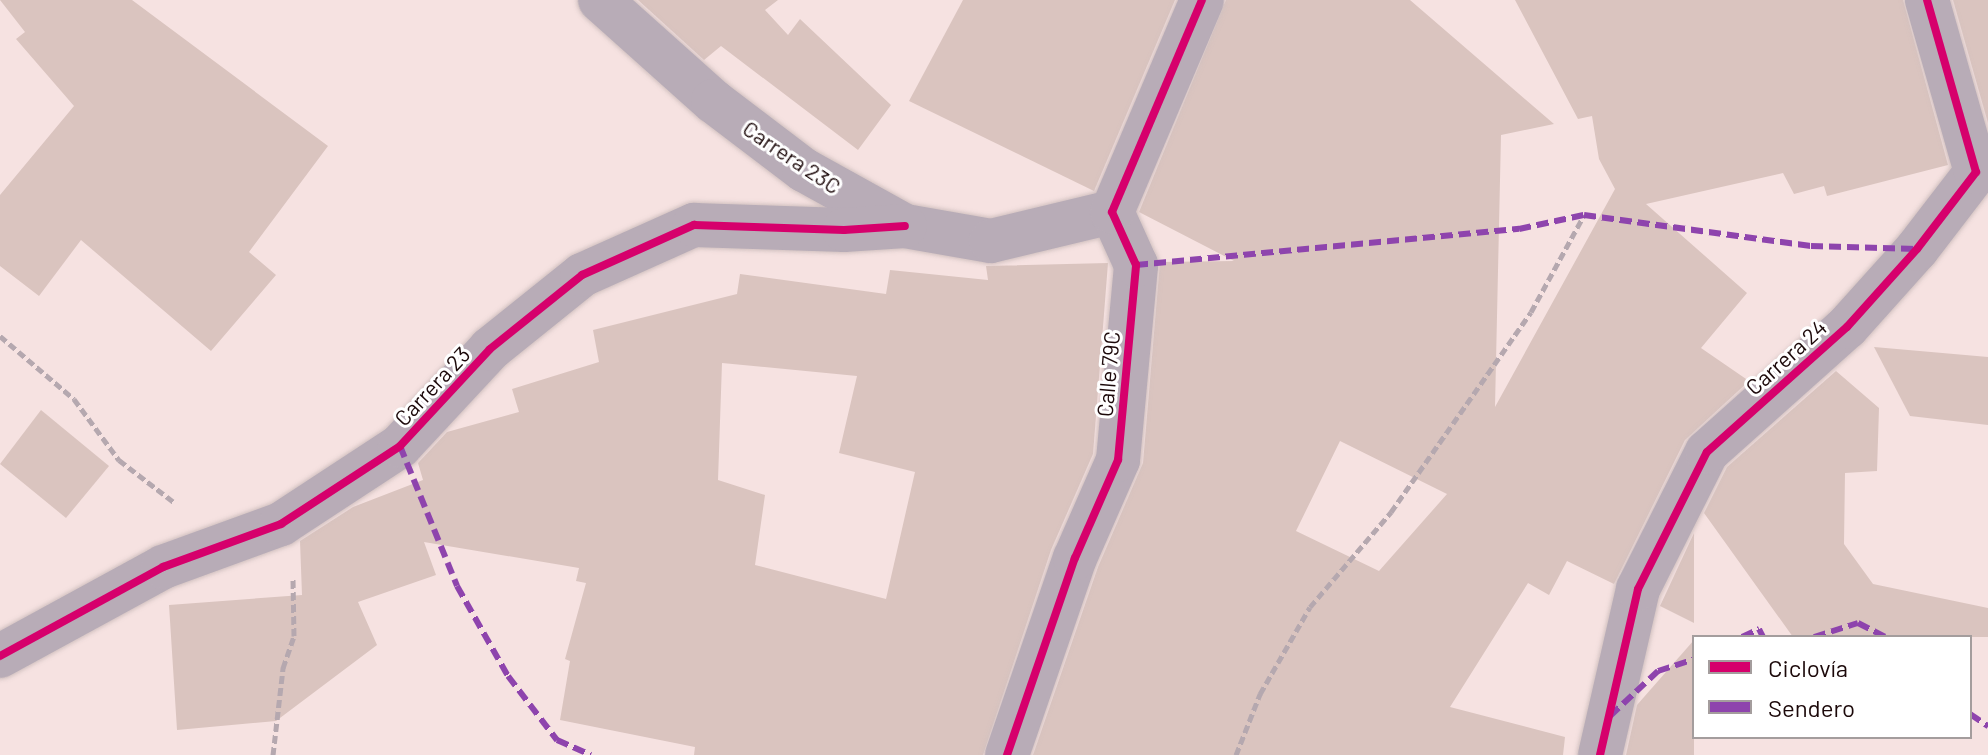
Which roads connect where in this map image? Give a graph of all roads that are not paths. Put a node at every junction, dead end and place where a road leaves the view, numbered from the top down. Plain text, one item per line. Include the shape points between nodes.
1 (600, 0) edge
2 (1202, 0) edge
3 (1927, 0) edge
4 (1112, 212) junction
5 (905, 226) junction
6 (0, 656) edge
7 (1007, 755) edge
8 (1600, 755) edge

1 - 5 street, Carrera 23C via 713,101 804,170
2 - 4 street
3 - 8 street, Carrera 24 via 1976,172 1847,327 1707,452 1638,589
4 - 5 street, Carrera 23C via 991,241
4 - 7 street, Calle 79C via 1136,265 1118,460 1075,558
5 - 6 street, Carrera 23 via 844,230 694,225 582,275 490,349 400,446 281,524 163,567

